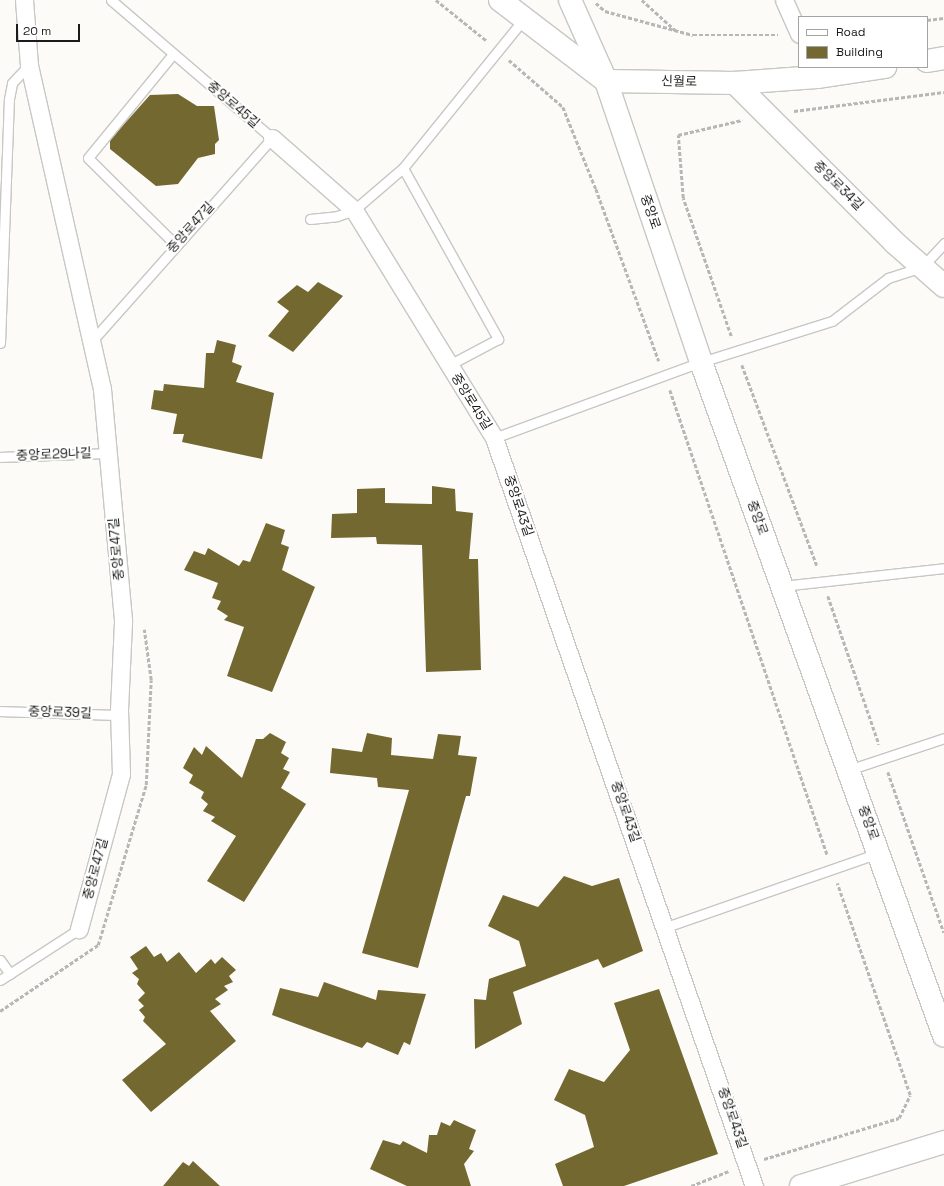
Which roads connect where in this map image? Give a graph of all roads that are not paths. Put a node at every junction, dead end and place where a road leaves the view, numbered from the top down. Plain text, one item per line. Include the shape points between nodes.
1 (24, 0) edge
2 (111, 0) edge
3 (500, 0) edge
4 (570, 0) edge
5 (784, 0) edge
6 (523, 20) junction
7 (791, 35) edge
8 (173, 54) junction
9 (944, 58) edge
10 (928, 61) edge
11 (29, 65) junction
12 (871, 68) edge
13 (815, 72) edge
14 (606, 81) junction
15 (735, 83) junction
16 (272, 138) junction
17 (403, 168) junction
18 (3, 170) edge
19 (354, 210) junction
20 (310, 219) dead end
21 (944, 243) edge
22 (176, 245) junction
23 (922, 267) junction
24 (944, 286) edge
25 (91, 342) junction
26 (0, 343) edge
27 (701, 362) junction
28 (449, 365) junction
29 (494, 438) junction
30 (108, 453) junction
31 (0, 456) edge
32 (944, 568) edge
33 (782, 586) junction
34 (0, 711) edge
35 (120, 715) junction
36 (944, 738) edge
37 (848, 770) junction
38 (879, 853) junction
39 (666, 927) junction
40 (80, 929) joint
41 (0, 960) edge
42 (10, 974) junction
43 (0, 980) edge
44 (944, 1036) edge
45 (944, 1142) edge
46 (754, 1186) edge
47 (801, 1186) edge

1 - 11 street
2 - 8 lane, 중앙로45길
3 - 6 main road
4 - 14 main road, 중앙로
5 - 7 street
6 - 14 main road
6 - 17 lane
8 - 16 lane, 중앙로45길
8 - 22 lane via 88,158
9 - 10 main road
11 - 18 lane via 12,82
11 - 25 street
12 - 13 main road, 신월로
13 - 15 main road, 신월로
14 - 15 main road, 신월로
14 - 27 main road, 중앙로
15 - 23 main road, 중앙로34길
16 - 19 street, 중앙로45길
16 - 22 lane, 중앙로47길
17 - 19 lane
17 - 28 lane, 중앙로45길 via 498,339
18 - 26 lane
19 - 20 lane via 337,216
19 - 28 street, 중앙로45길
21 - 23 lane
22 - 25 lane, 중앙로47길
23 - 24 main road, 중앙로34길
23 - 27 lane via 888,278 832,320
25 - 30 street, 중앙로47길 via 102,389
27 - 29 lane
27 - 33 main road, 중앙로
28 - 29 street, 중앙로45길
29 - 39 street, 중앙로43길
30 - 31 lane, 중앙로29나길
30 - 35 street, 중앙로47길 via 123,622
32 - 33 lane
33 - 37 main road, 중앙로
34 - 35 lane, 중앙로39길
35 - 40 street, 중앙로47길 via 122,774
36 - 37 lane
37 - 38 main road, 중앙로
38 - 39 lane
38 - 44 main road, 중앙로
39 - 46 street, 중앙로43길
40 - 42 lane, 중앙로47길
41 - 42 lane
42 - 43 lane, 중앙로47길
45 - 47 main road

